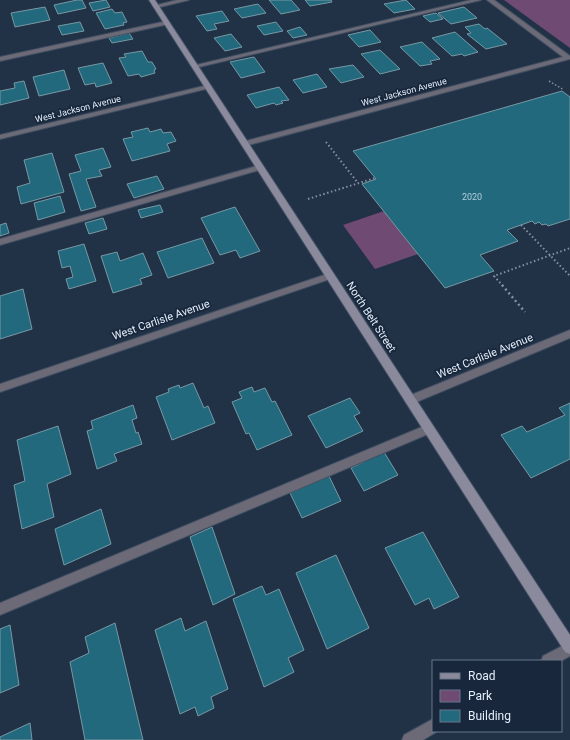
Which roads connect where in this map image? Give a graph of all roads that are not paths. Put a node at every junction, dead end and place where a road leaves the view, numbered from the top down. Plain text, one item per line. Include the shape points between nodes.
1 (186, 0) edge
2 (478, 0) edge
3 (490, 0) edge
4 (154, 3) edge
5 (167, 23) junction
6 (0, 59) edge
7 (194, 66) junction
8 (208, 87) junction
9 (0, 137) edge
10 (245, 144) junction
11 (260, 167) junction
12 (0, 242) edge
13 (330, 276) junction
14 (570, 334) edge
15 (0, 388) edge
16 (410, 400) junction
17 (429, 429) junction
18 (0, 609) edge
19 (570, 648) edge
20 (550, 660) edge
21 (432, 727) edge
22 (409, 740) edge

1 - 4 street
2 - 7 street
3 - 10 street, West Jackson Avenue via 568,58
4 - 5 street, North Belt Street
5 - 6 street
5 - 7 street, North Belt Street
7 - 8 street, North Belt Street
8 - 9 street, West Jackson Avenue
8 - 10 street, North Belt Street
10 - 11 street, North Belt Street
11 - 12 street
11 - 13 street, North Belt Street
13 - 15 street, West Carlisle Avenue
13 - 16 street, North Belt Street
14 - 16 street, West Carlisle Avenue
16 - 17 street, North Belt Street
17 - 18 street
17 - 19 street, North Belt Street
19 - 20 street
21 - 22 street

